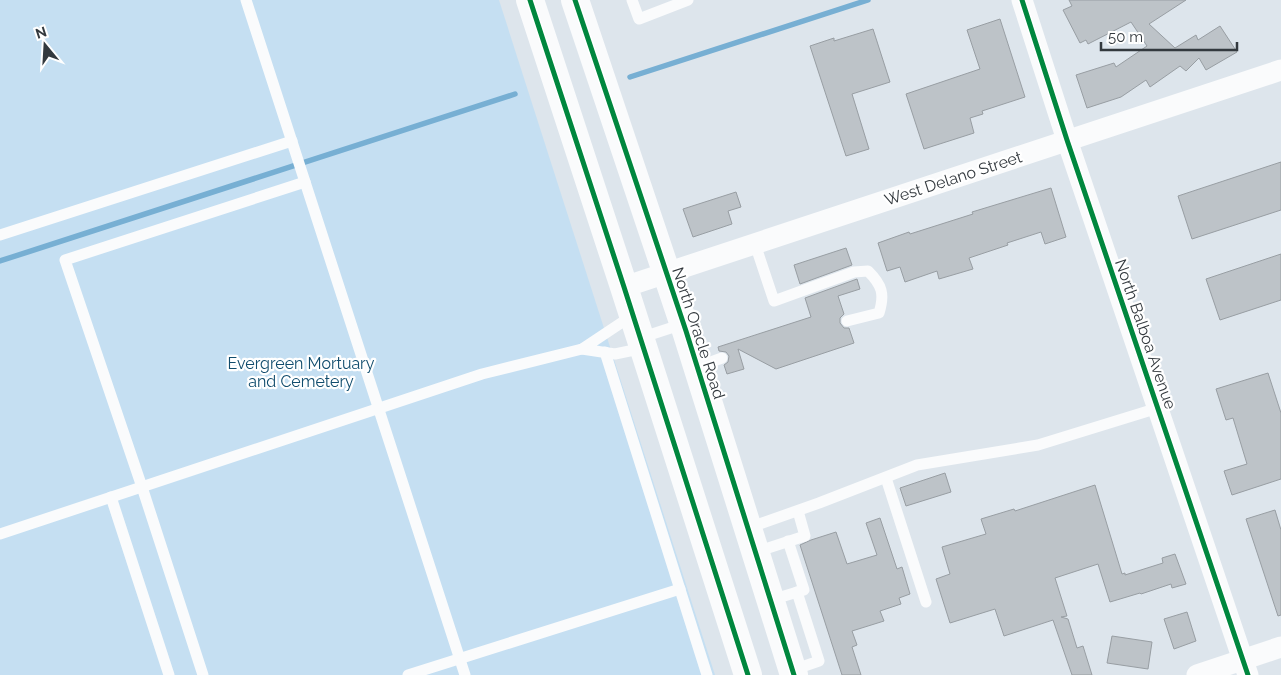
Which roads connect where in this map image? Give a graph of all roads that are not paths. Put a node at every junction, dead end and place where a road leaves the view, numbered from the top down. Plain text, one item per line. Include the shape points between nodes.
1 (246, 0) edge
2 (530, 0) edge
3 (575, 0) edge
4 (632, 0) edge
5 (688, 0) edge
6 (1022, 0) edge
7 (1281, 70) edge
8 (1067, 140) junction
9 (292, 141) junction
10 (305, 182) junction
11 (0, 235) edge
12 (755, 244) junction
13 (667, 274) junction
14 (624, 287) junction
15 (846, 321) dead end
16 (683, 324) junction
17 (639, 334) junction
18 (582, 349) junction
19 (605, 352) junction
20 (1158, 408) junction
21 (378, 409) junction
22 (886, 478) junction
23 (142, 487) junction
24 (111, 497) junction
25 (798, 511) junction
26 (0, 534) edge
27 (752, 540) junction
28 (788, 541) junction
29 (680, 589) junction
30 (797, 592) junction
31 (771, 600) junction
32 (926, 602) dead end
33 (1281, 647) edge
34 (459, 659) junction
35 (1246, 667) edge
36 (793, 673) edge
37 (169, 675) edge
38 (203, 675) edge
39 (408, 675) edge
40 (464, 675) edge
41 (707, 675) edge
42 (748, 675) edge
43 (1197, 675) edge

1 - 9 lane
2 - 14 highway
3 - 13 highway, North Oracle Road
4 - 5 lane via 639,19
6 - 8 street, North Balboa Avenue
7 - 8 street, West Delano Street
8 - 12 street, West Delano Street
8 - 20 street, North Balboa Avenue
9 - 10 lane
9 - 11 lane
10 - 21 lane
10 - 23 lane via 65,260
12 - 13 street, West Delano Street
12 - 15 lane via 774,301 854,272 868,271 879,285 883,300 879,313
13 - 14 street, West Delano Street
13 - 16 highway, North Oracle Road
14 - 17 highway
16 - 17 lane
16 - 27 highway, North Oracle Road via 709,363
17 - 18 lane
17 - 19 lane via 616,354
17 - 42 highway
18 - 19 lane
18 - 21 lane via 482,374
19 - 29 lane
20 - 22 lane via 1038,445 917,465
20 - 35 street, North Balboa Avenue
21 - 23 lane
21 - 34 lane
22 - 25 lane
22 - 32 lane
23 - 24 lane
23 - 38 lane
24 - 26 lane
24 - 37 lane
25 - 27 lane
25 - 28 lane via 805,536
27 - 28 lane
27 - 31 highway, North Oracle Road
28 - 30 lane via 804,590
29 - 34 lane
29 - 41 lane
30 - 31 lane
30 - 36 lane via 819,661
31 - 36 highway, North Oracle Road
33 - 35 street
34 - 39 lane
34 - 40 lane
35 - 43 street

